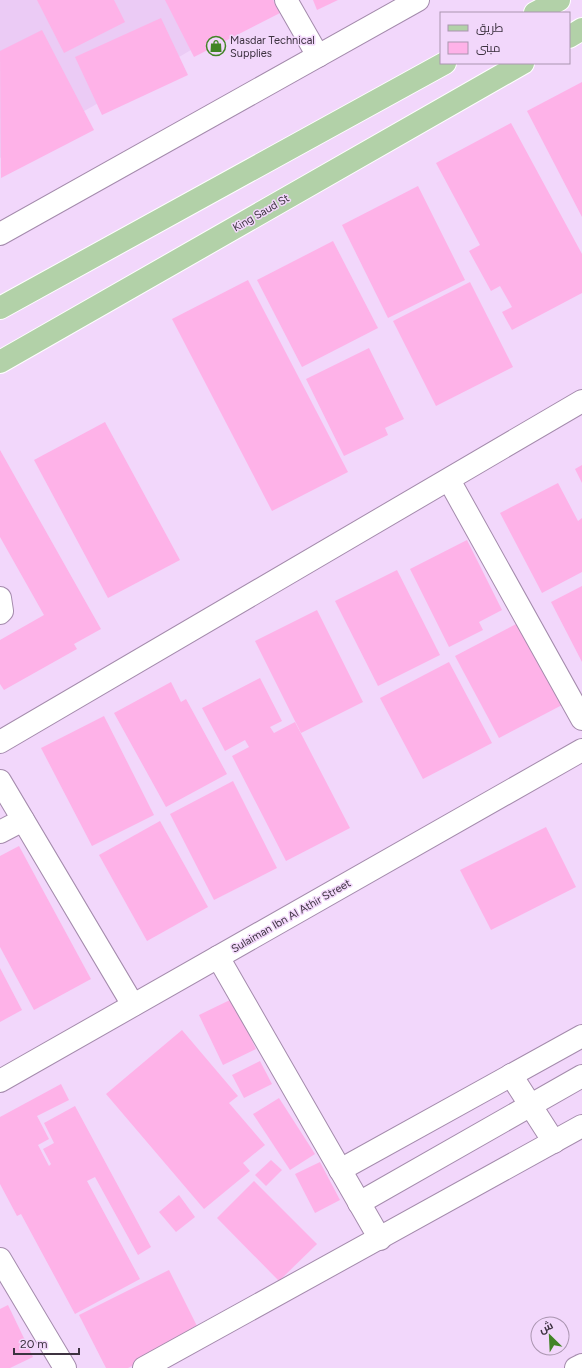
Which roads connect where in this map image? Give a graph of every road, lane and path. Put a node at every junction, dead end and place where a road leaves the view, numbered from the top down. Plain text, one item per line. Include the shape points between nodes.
1 (286, 0) edge
2 (418, 0) edge
3 (559, 0) edge
4 (537, 12) edge
5 (582, 29) edge
6 (570, 36) edge
7 (318, 56) junction
8 (443, 64) edge
9 (521, 64) edge
10 (0, 234) edge
11 (0, 308) edge
12 (0, 362) edge
13 (582, 401) edge
14 (449, 480) junction
15 (0, 598) edge
16 (0, 613) edge
17 (582, 719) edge
18 (0, 742) edge
19 (582, 750) edge
20 (0, 781) edge
21 (23, 820) junction
22 (0, 832) edge
23 (218, 957) junction
24 (133, 1005) junction
25 (582, 1036) edge
26 (511, 1075) junction
27 (582, 1076) edge
28 (0, 1081) edge
29 (531, 1106) junction
30 (582, 1126) edge
31 (554, 1142) junction
32 (340, 1170) junction
33 (359, 1203) junction
34 (380, 1239) junction
35 (0, 1259) edge
36 (5, 1283) edge
37 (582, 1365) edge
38 (65, 1368) edge
39 (144, 1368) edge
40 (576, 1368) edge

1 - 7 street
2 - 7 street
3 - 4 main road
5 - 6 main road
7 - 10 street
8 - 11 main road
9 - 12 main road, King Saud St
13 - 14 street
14 - 17 street
14 - 18 street
15 - 16 street
19 - 23 street, Sulaiman Ibn Al Athir Street
20 - 21 street
21 - 22 street
21 - 24 street
23 - 24 street, Sulaiman Ibn Al Athir Street
23 - 32 street
24 - 28 street, Sulaiman Ibn Al Athir Street
25 - 26 street
26 - 29 street
26 - 32 street
27 - 29 street
29 - 31 street
29 - 33 street
30 - 31 street
31 - 34 street
32 - 33 street
33 - 34 street
34 - 39 street
35 - 36 street
36 - 38 street
37 - 40 street

